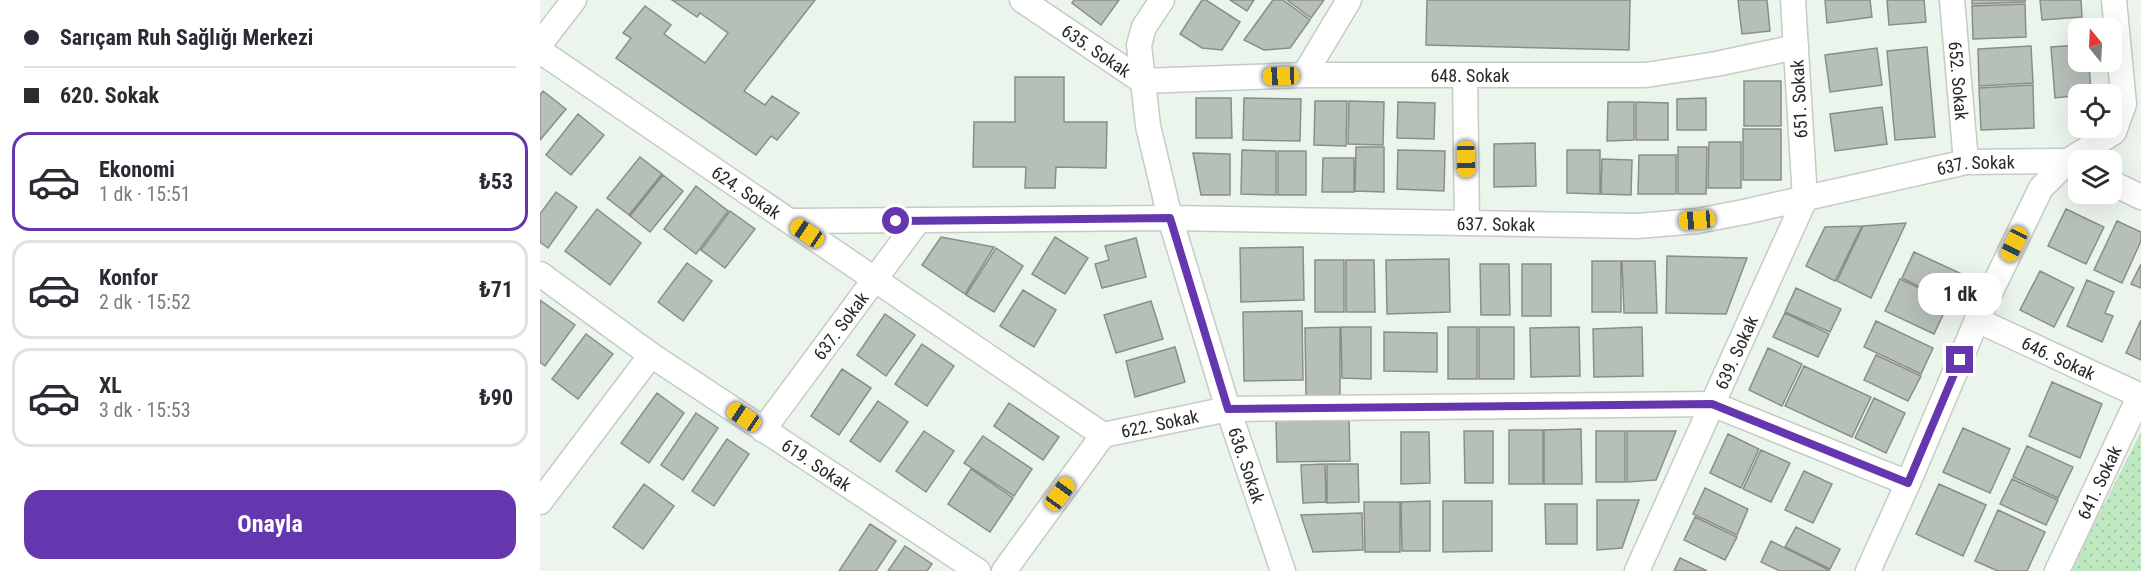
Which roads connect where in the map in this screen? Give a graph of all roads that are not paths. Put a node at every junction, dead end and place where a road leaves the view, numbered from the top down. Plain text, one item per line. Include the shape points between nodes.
1 (574, 0) edge
2 (1023, 0) edge
3 (1162, 0) edge
4 (1349, 0) edge
5 (1793, 0) edge
6 (1952, 0) edge
7 (2114, 0) edge
8 (540, 44) edge
9 (1796, 47) junction
10 (540, 51) edge
11 (1304, 75) junction
12 (1465, 76) junction
13 (1142, 81) junction
14 (2092, 150) edge
15 (1966, 162) junction
16 (2068, 164) edge
17 (2068, 168) edge
18 (2122, 188) edge
19 (2141, 197) edge
20 (1805, 199) junction
21 (1170, 218) junction
22 (790, 221) junction
23 (918, 221) junction
24 (1467, 222) junction
25 (540, 274) edge
26 (874, 279) junction
27 (1977, 320) junction
28 (651, 355) junction
29 (2140, 396) edge
30 (1712, 404) junction
31 (1228, 409) junction
32 (763, 429) junction
33 (1103, 435) junction
34 (1908, 483) junction
35 (540, 502) edge
36 (978, 571) edge
37 (1004, 571) edge
38 (1283, 571) edge
39 (1637, 571) edge
40 (1868, 571) edge
41 (2058, 571) edge

1 - 8 street
2 - 13 street, 635. Sokak
3 - 13 street, 636. Sokak via 1144,27 1139,45
4 - 11 street
5 - 9 street, 651. Sokak
6 - 15 street, 652. Sokak
7 - 14 street via 2124,104 2114,132
9 - 12 street, 648. Sokak via 1646,75
9 - 20 street, 651. Sokak
10 - 22 street, 624. Sokak
11 - 12 street, 648. Sokak
11 - 13 street, 648. Sokak
12 - 24 street
13 - 21 street, 636. Sokak via 1148,126
15 - 16 street, 637. Sokak
15 - 20 street, 637. Sokak
17 - 27 street via 2041,188
18 - 19 street
20 - 24 street, 637. Sokak via 1697,220 1636,226
20 - 30 street, 639. Sokak
21 - 23 street, 637. Sokak
21 - 24 street, 637. Sokak
21 - 31 street, 636. Sokak
22 - 23 street, 637. Sokak
22 - 26 street, 624. Sokak
23 - 26 street, 637. Sokak
25 - 28 street, 619. Sokak
26 - 32 street, 637. Sokak
26 - 33 street, 624. Sokak
27 - 29 street, 646. Sokak
27 - 34 street
28 - 32 street, 619. Sokak
28 - 35 street
29 - 41 street, 641. Sokak
30 - 31 street, 622. Sokak
30 - 34 street, 622. Sokak
30 - 39 street, 639. Sokak
31 - 33 street, 622. Sokak
31 - 38 street, 636. Sokak
32 - 36 street, 619. Sokak
33 - 37 street, 622. Sokak
34 - 40 street

